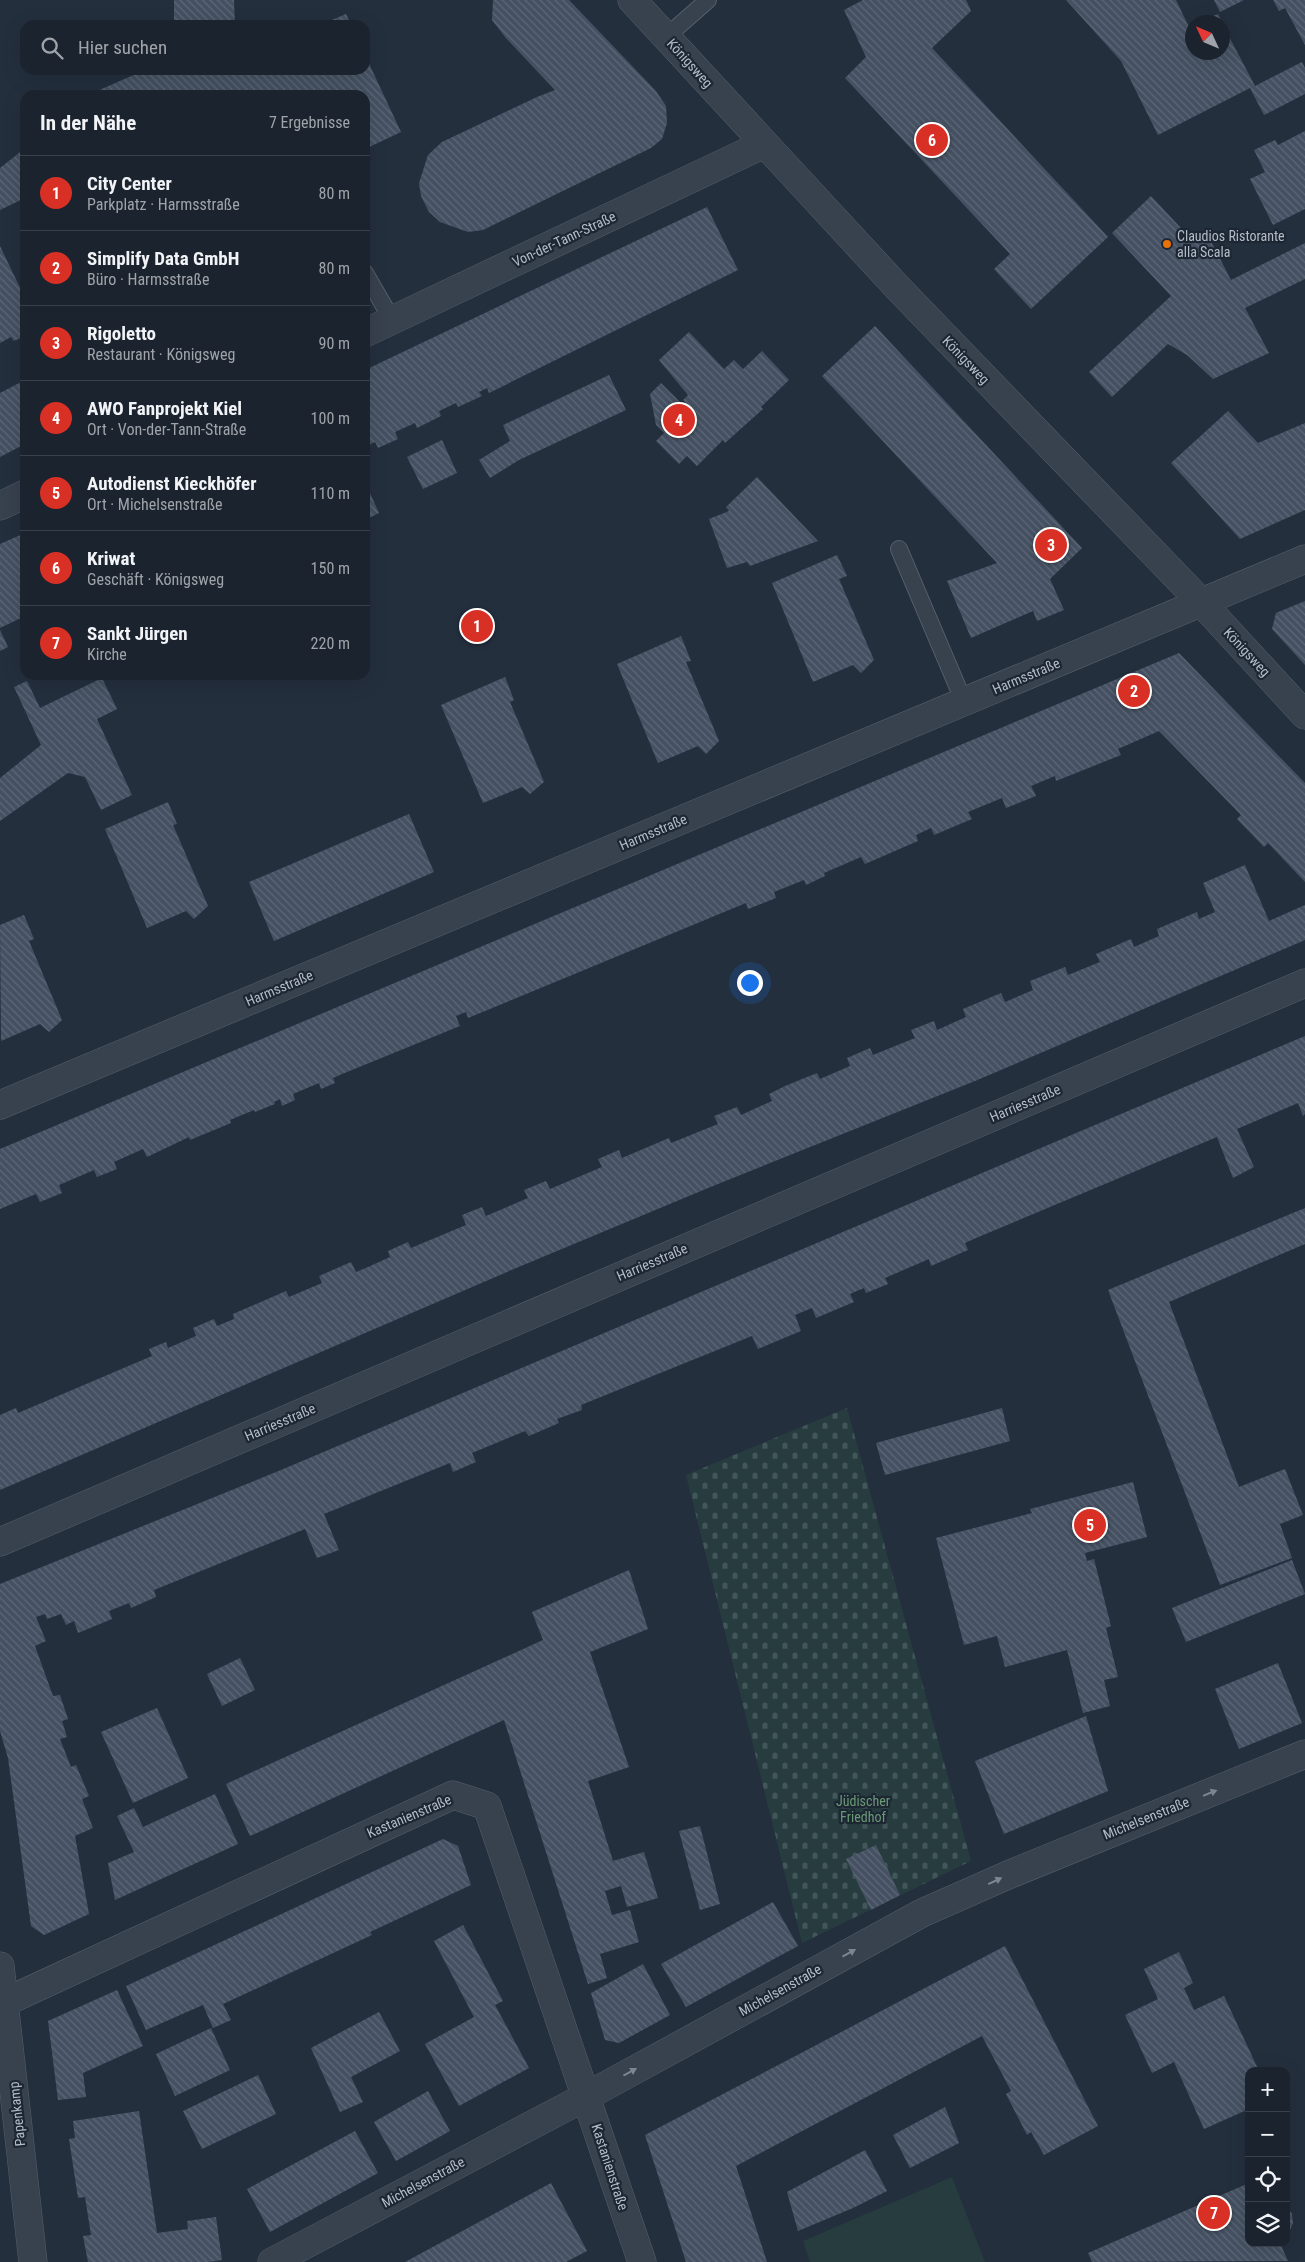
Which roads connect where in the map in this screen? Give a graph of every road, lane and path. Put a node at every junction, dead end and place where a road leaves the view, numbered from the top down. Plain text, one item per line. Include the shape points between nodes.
1 (632, 0) edge
2 (708, 0) edge
3 (666, 37) junction
4 (764, 144) junction
5 (370, 281) edge
6 (392, 320) junction
7 (370, 331) edge
8 (20, 496) edge
9 (0, 506) edge
10 (899, 549) dead end
11 (1305, 559) edge
12 (1201, 602) junction
13 (964, 702) junction
14 (1305, 715) edge
15 (1305, 983) edge
16 (0, 1105) edge
17 (0, 1542) edge
18 (1305, 1754) edge
19 (0, 1966) edge
20 (5, 2002) junction
21 (587, 2096) junction
22 (33, 2262) edge
23 (272, 2262) edge
24 (642, 2262) edge

1 - 3 street, Königsweg
2 - 3 lane
3 - 4 street, Königsweg
4 - 6 street, Von-der-Tann-Straße
4 - 12 street, Königsweg
5 - 6 lane
6 - 7 street, Von-der-Tann-Straße
8 - 9 street
10 - 13 lane
11 - 12 street, Harmsstraße
12 - 13 street, Harmsstraße
12 - 14 street, Königsweg
13 - 16 street, Harmsstraße
15 - 17 street, Harriesstraße
21 -> 18 street, Michelsenstraße via 922,1914 1008,1875
19 - 20 street, Papenkamp
20 - 21 street, Kastanienstraße via 452,1795 487,1806
20 - 22 street, Papenkamp
21 - 23 street, Michelsenstraße
21 - 24 street, Kastanienstraße

